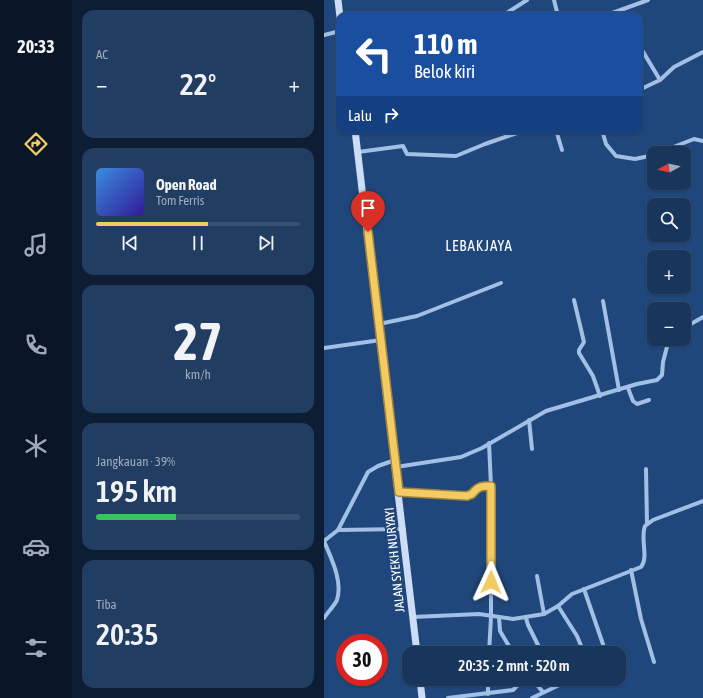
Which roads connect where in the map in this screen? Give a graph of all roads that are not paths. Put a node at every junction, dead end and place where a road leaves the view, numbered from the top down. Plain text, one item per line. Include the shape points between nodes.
1 (338, 0) edge
2 (527, 0) edge
3 (554, 0) edge
4 (648, 0) edge
5 (339, 12) edge
6 (508, 12) edge
7 (557, 12) edge
8 (615, 12) edge
9 (336, 33) edge
10 (324, 35) edge
11 (643, 52) edge
12 (703, 52) edge
13 (660, 80) junction
14 (643, 88) edge
15 (356, 134) edge
16 (514, 134) edge
17 (557, 134) edge
18 (603, 134) edge
19 (703, 141) edge
20 (676, 146) edge
21 (562, 150) dead end
22 (358, 152) junction
23 (647, 156) edge
24 (501, 283) dead end
25 (574, 300) dead end
26 (604, 301) dead end
27 (703, 317) edge
28 (379, 324) junction
29 (691, 324) edge
30 (381, 340) junction
31 (667, 346) edge
32 (324, 348) edge
33 (628, 388) junction
34 (619, 390) junction
35 (600, 396) junction
36 (649, 400) dead end
37 (529, 420) junction
38 (489, 443) junction
39 (532, 449) dead end
40 (396, 464) junction
41 (646, 469) dead end
42 (491, 486) junction
43 (399, 492) junction
44 (703, 501) edge
45 (647, 524) junction
46 (404, 529) junction
47 (338, 530) junction
48 (324, 541) edge
49 (631, 570) junction
50 (537, 576) dead end
51 (584, 589) junction
52 (558, 606) junction
53 (544, 614) junction
54 (413, 617) junction
55 (491, 617) junction
56 (499, 617) junction
57 (324, 618) edge
58 (526, 618) junction
59 (416, 646) edge
60 (490, 646) edge
61 (509, 646) edge
62 (539, 646) edge
63 (581, 646) edge
64 (604, 646) edge
65 (654, 662) dead end
66 (421, 686) edge
67 (488, 686) edge
68 (517, 686) edge
69 (538, 686) edge
70 (556, 686) edge
71 (543, 692) junction
72 (488, 694) junction
73 (422, 698) edge
74 (448, 698) edge
75 (532, 698) edge

1 - 5 main road
2 - 6 street
3 - 7 street
4 - 8 street
9 - 10 street
11 - 13 street
12 - 13 street via 674,67
13 - 14 street
15 - 22 main road, JALAN SYEKH NURYAYI
16 - 22 street via 456,156 407,154 403,146
17 - 21 street
18 - 23 street via 606,144 616,156 635,159
19 - 20 street via 694,139
22 - 28 main road, JALAN SYEKH NURYAYI
24 - 28 street via 417,316
25 - 35 street via 584,342 579,353 593,376
26 - 34 street
27 - 29 street
28 - 30 main road, JALAN SYEKH NURYAYI
30 - 32 street
30 - 40 main road, JALAN SYEKH NURYAYI
31 - 33 street via 659,379
33 - 34 street
33 - 36 street via 636,404
34 - 35 street
35 - 37 street via 551,410
37 - 38 street
37 - 39 street
38 - 40 street via 457,458
38 - 42 street
40 - 43 main road, JALAN SYEKH NURYAYI
40 - 47 street via 378,466 368,472
41 - 45 street
42 - 43 street via 476,488 467,496
42 - 55 street
43 - 46 main road, JALAN SYEKH NURYAYI
44 - 45 street
45 - 49 street via 643,534 643,564
46 - 47 street
46 - 54 main road, JALAN SYEKH NURYAYI
47 - 48 street
48 - 57 street via 338,587 337,599
49 - 51 street
49 - 65 street via 641,619
50 - 53 street
51 - 52 street via 569,595
51 - 64 street
52 - 53 street
52 - 63 street
53 - 58 street
54 - 55 street via 479,614
54 - 59 main road, JALAN SYEKH NURYAYI
55 - 56 street
55 - 60 street
56 - 58 street
56 - 61 street via 501,635
58 - 62 street
66 - 73 main road
67 - 72 street
68 - 72 street via 513,690
69 - 71 street
70 - 71 street
71 - 75 street
72 - 74 street

